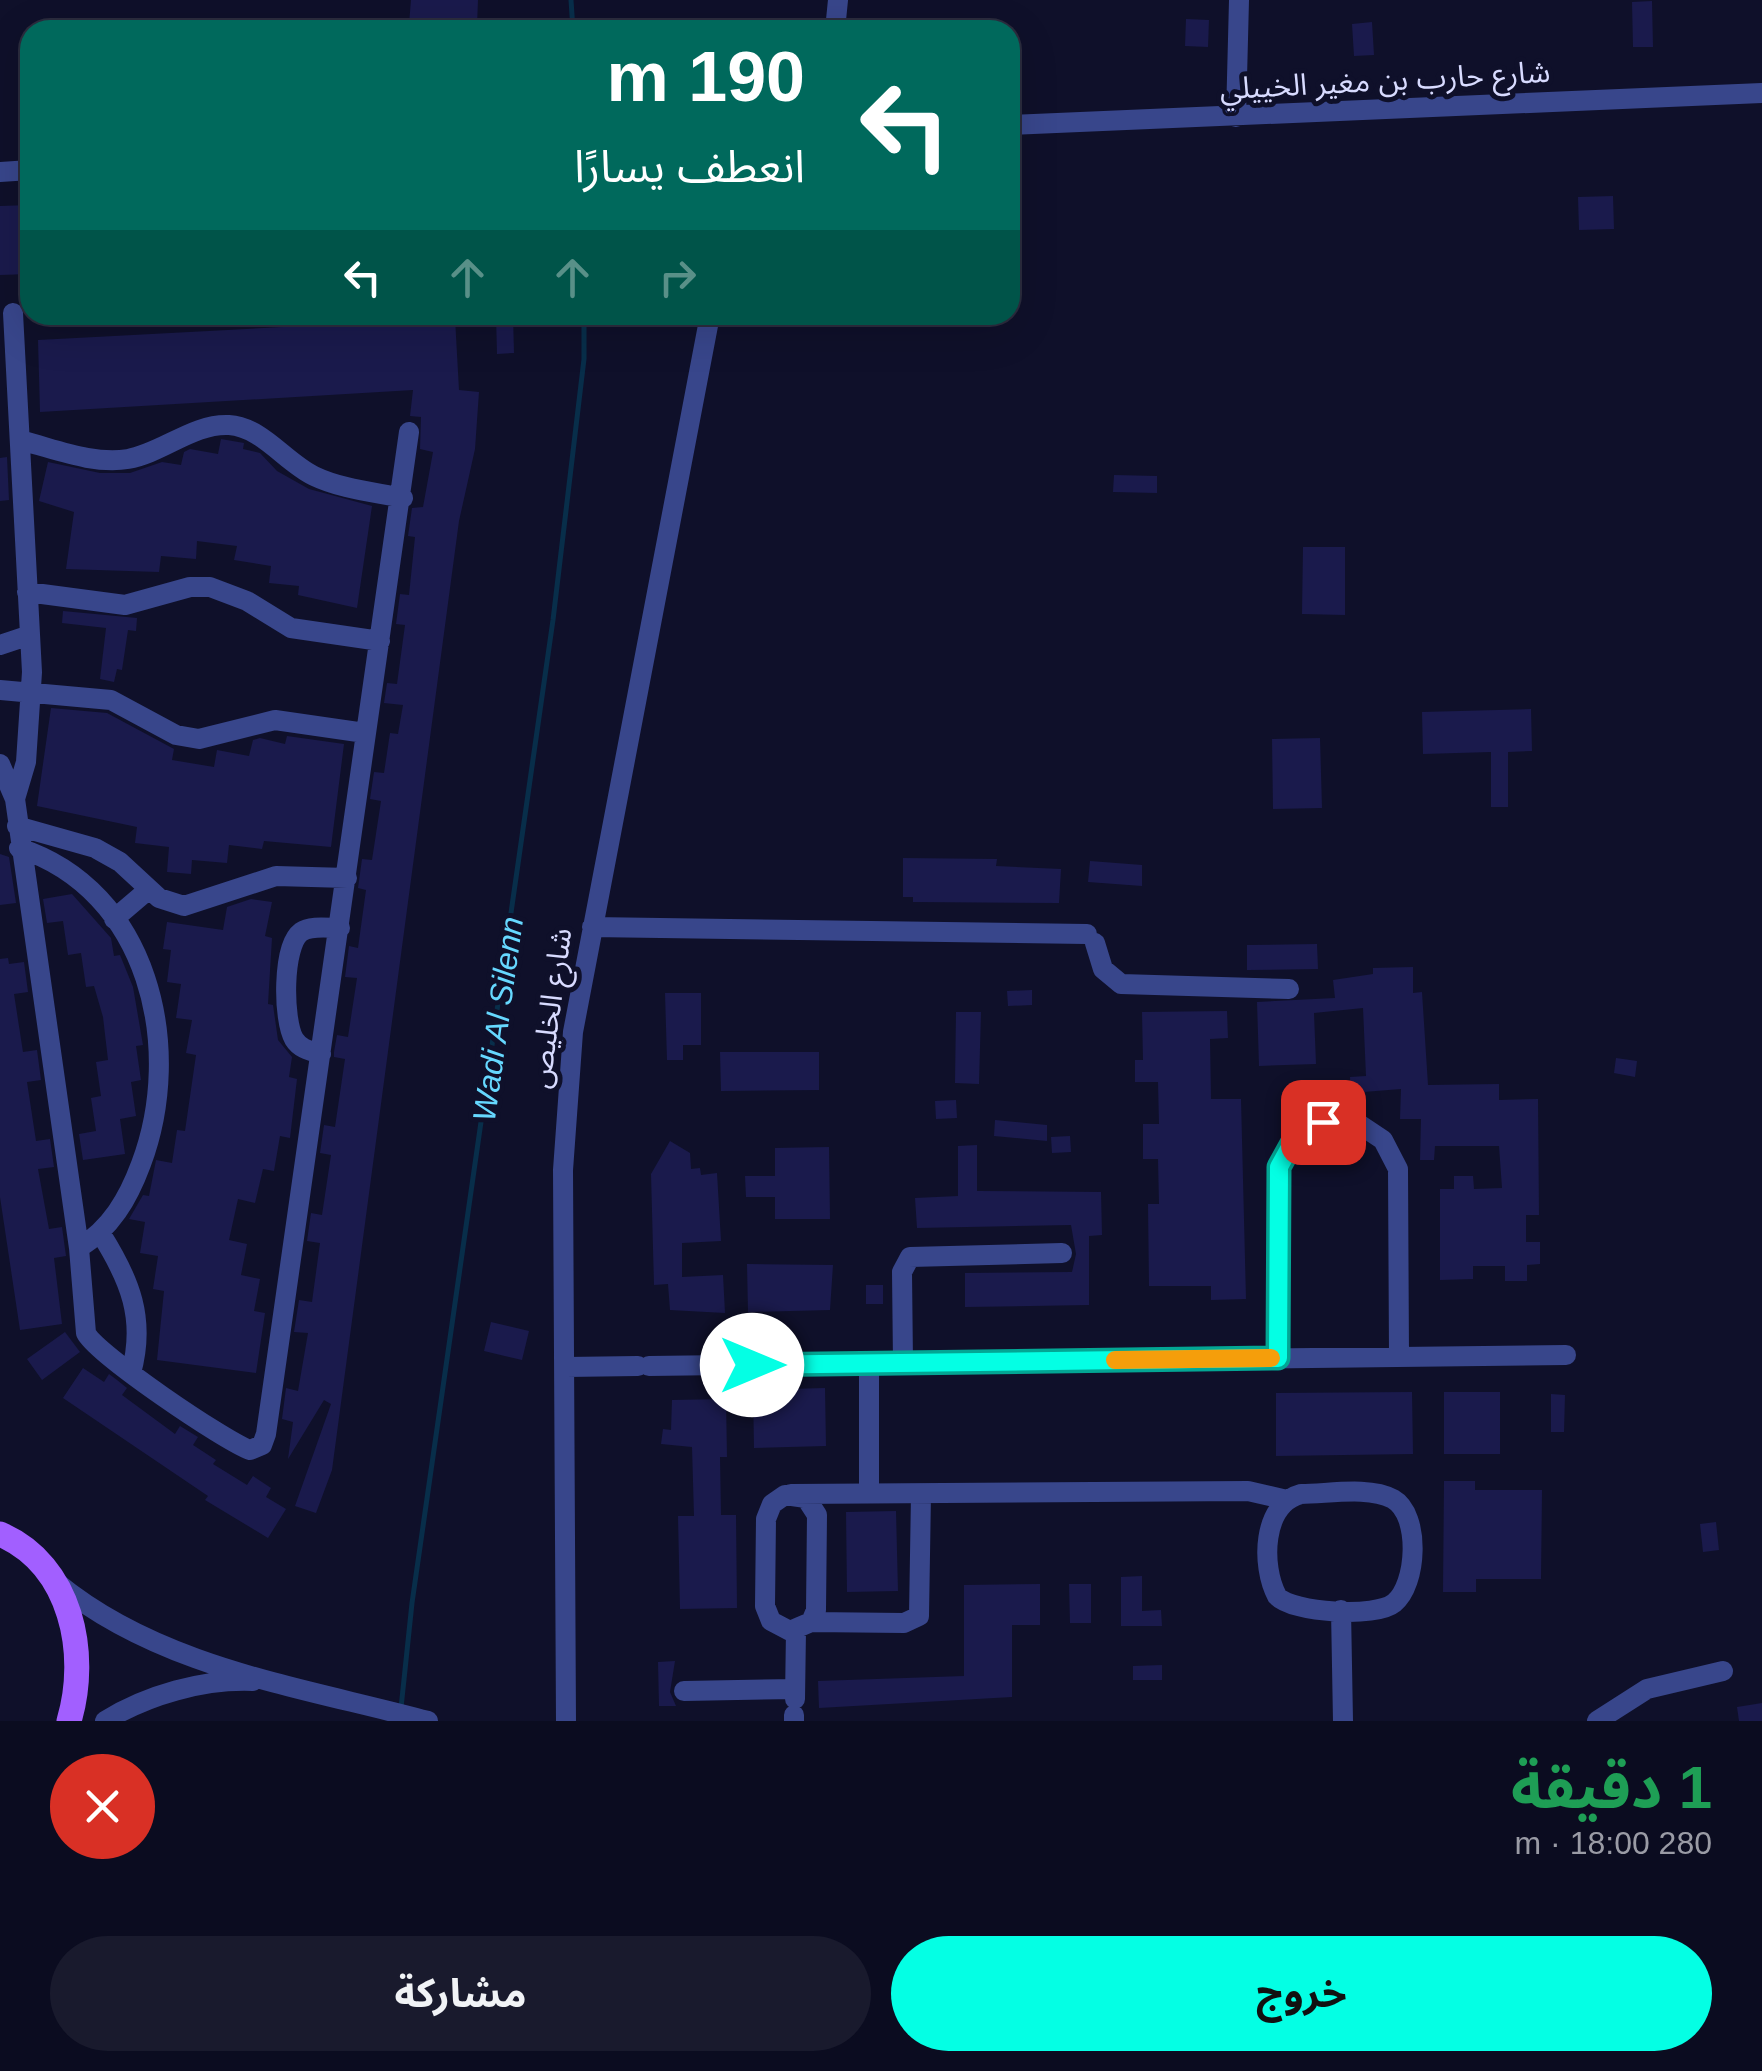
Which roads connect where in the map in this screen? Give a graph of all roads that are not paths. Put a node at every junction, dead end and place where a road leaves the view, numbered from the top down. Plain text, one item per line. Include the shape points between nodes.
1 (1239, 0) edge
2 (1762, 93) edge
3 (1236, 117) junction
4 (1020, 125) edge
5 (14, 313) edge
6 (708, 325) edge
7 (410, 432) dead end
8 (22, 441) junction
9 (403, 498) junction
10 (27, 592) junction
11 (30, 635) junction
12 (380, 640) junction
13 (0, 645) edge
14 (0, 690) edge
15 (31, 692) junction
16 (365, 734) junction
17 (0, 764) edge
18 (15, 799) junction
19 (18, 837) junction
20 (347, 878) junction
21 (148, 890) junction
22 (114, 919) junction
23 (592, 927) junction
24 (340, 928) junction
25 (1289, 988) dead end
26 (321, 1054) junction
27 (101, 1234) junction
28 (79, 1248) junction
29 (1062, 1253) dead end
30 (1566, 1354) dead end
31 (1399, 1356) junction
32 (1278, 1358) junction
33 (869, 1363) junction
34 (903, 1364) junction
35 (566, 1367) junction
36 (131, 1374) junction
37 (792, 1494) junction
38 (869, 1494) junction
39 (921, 1494) junction
40 (1288, 1500) junction
41 (4, 1535) edge
42 (51, 1578) junction
43 (1341, 1610) junction
44 (803, 1626) junction
45 (1723, 1671) dead end
46 (285, 1683) junction
47 (684, 1691) dead end
48 (794, 1706) edge
49 (69, 1721) edge
50 (105, 1721) edge
51 (428, 1721) edge
52 (566, 1721) edge
53 (1342, 1721) edge
54 (1597, 1721) edge

1 - 3 street
2 - 3 street, شارع حارب بن مغير الخييلي
3 - 4 street, شارع حارب بن مغير الخييلي
5 - 8 street
6 - 23 street, شارع الخليص
7 - 9 street
8 - 9 street via 126,460 208,426 231,425 326,482
8 - 10 street
9 - 12 street
10 - 11 street
10 - 12 street via 124,605 210,587 291,628
11 - 13 street
11 - 15 street
12 - 16 street
14 - 15 street
15 - 16 street via 124,704 154,725 199,739 275,720
15 - 18 street via 26,762
16 - 20 street
17 - 18 street
18 - 19 street
19 - 21 street via 95,848
19 - 22 street via 66,869
19 - 28 street
20 - 21 street via 276,876 184,906
20 - 24 street
21 - 22 street
22 - 27 street via 151,994 162,1076 137,1175
23 - 25 street via 1091,938 1104,969 1121,984
23 - 35 street, شارع الخليص via 567,1098
24 - 26 street
24 - 26 street via 305,930 288,960 291,1031 302,1048
26 - 36 street via 265,1440 256,1449 244,1448
27 - 28 street
27 - 36 street via 134,1298 138,1324
28 - 36 street via 86,1333
29 - 34 street via 910,1257 902,1272
30 - 31 street
31 - 32 street
31 - 32 street via 1398,1169 1371,1129 1339,1120 1295,1138 1279,1167
32 - 34 street
33 - 34 street
33 - 35 street
33 - 38 street
35 - 52 street, شارع الخليص
37 - 38 street
37 - 44 street via 806,1498 818,1515 816,1610
37 - 44 street via 768,1510 764,1606 777,1626
38 - 39 street
39 - 40 street via 1248,1491
39 - 44 street via 919,1616 904,1623
40 - 43 street via 1270,1524 1274,1590 1297,1608
40 - 43 street via 1301,1494 1374,1494 1407,1514 1410,1580 1403,1594 1384,1610
41 - 42 main road
42 - 46 street via 141,1637
42 - 49 main road via 70,1612 79,1650
43 - 53 street
44 - 48 street
45 - 54 street via 1647,1689
46 - 50 street via 197,1686
46 - 51 street
47 - 48 street

